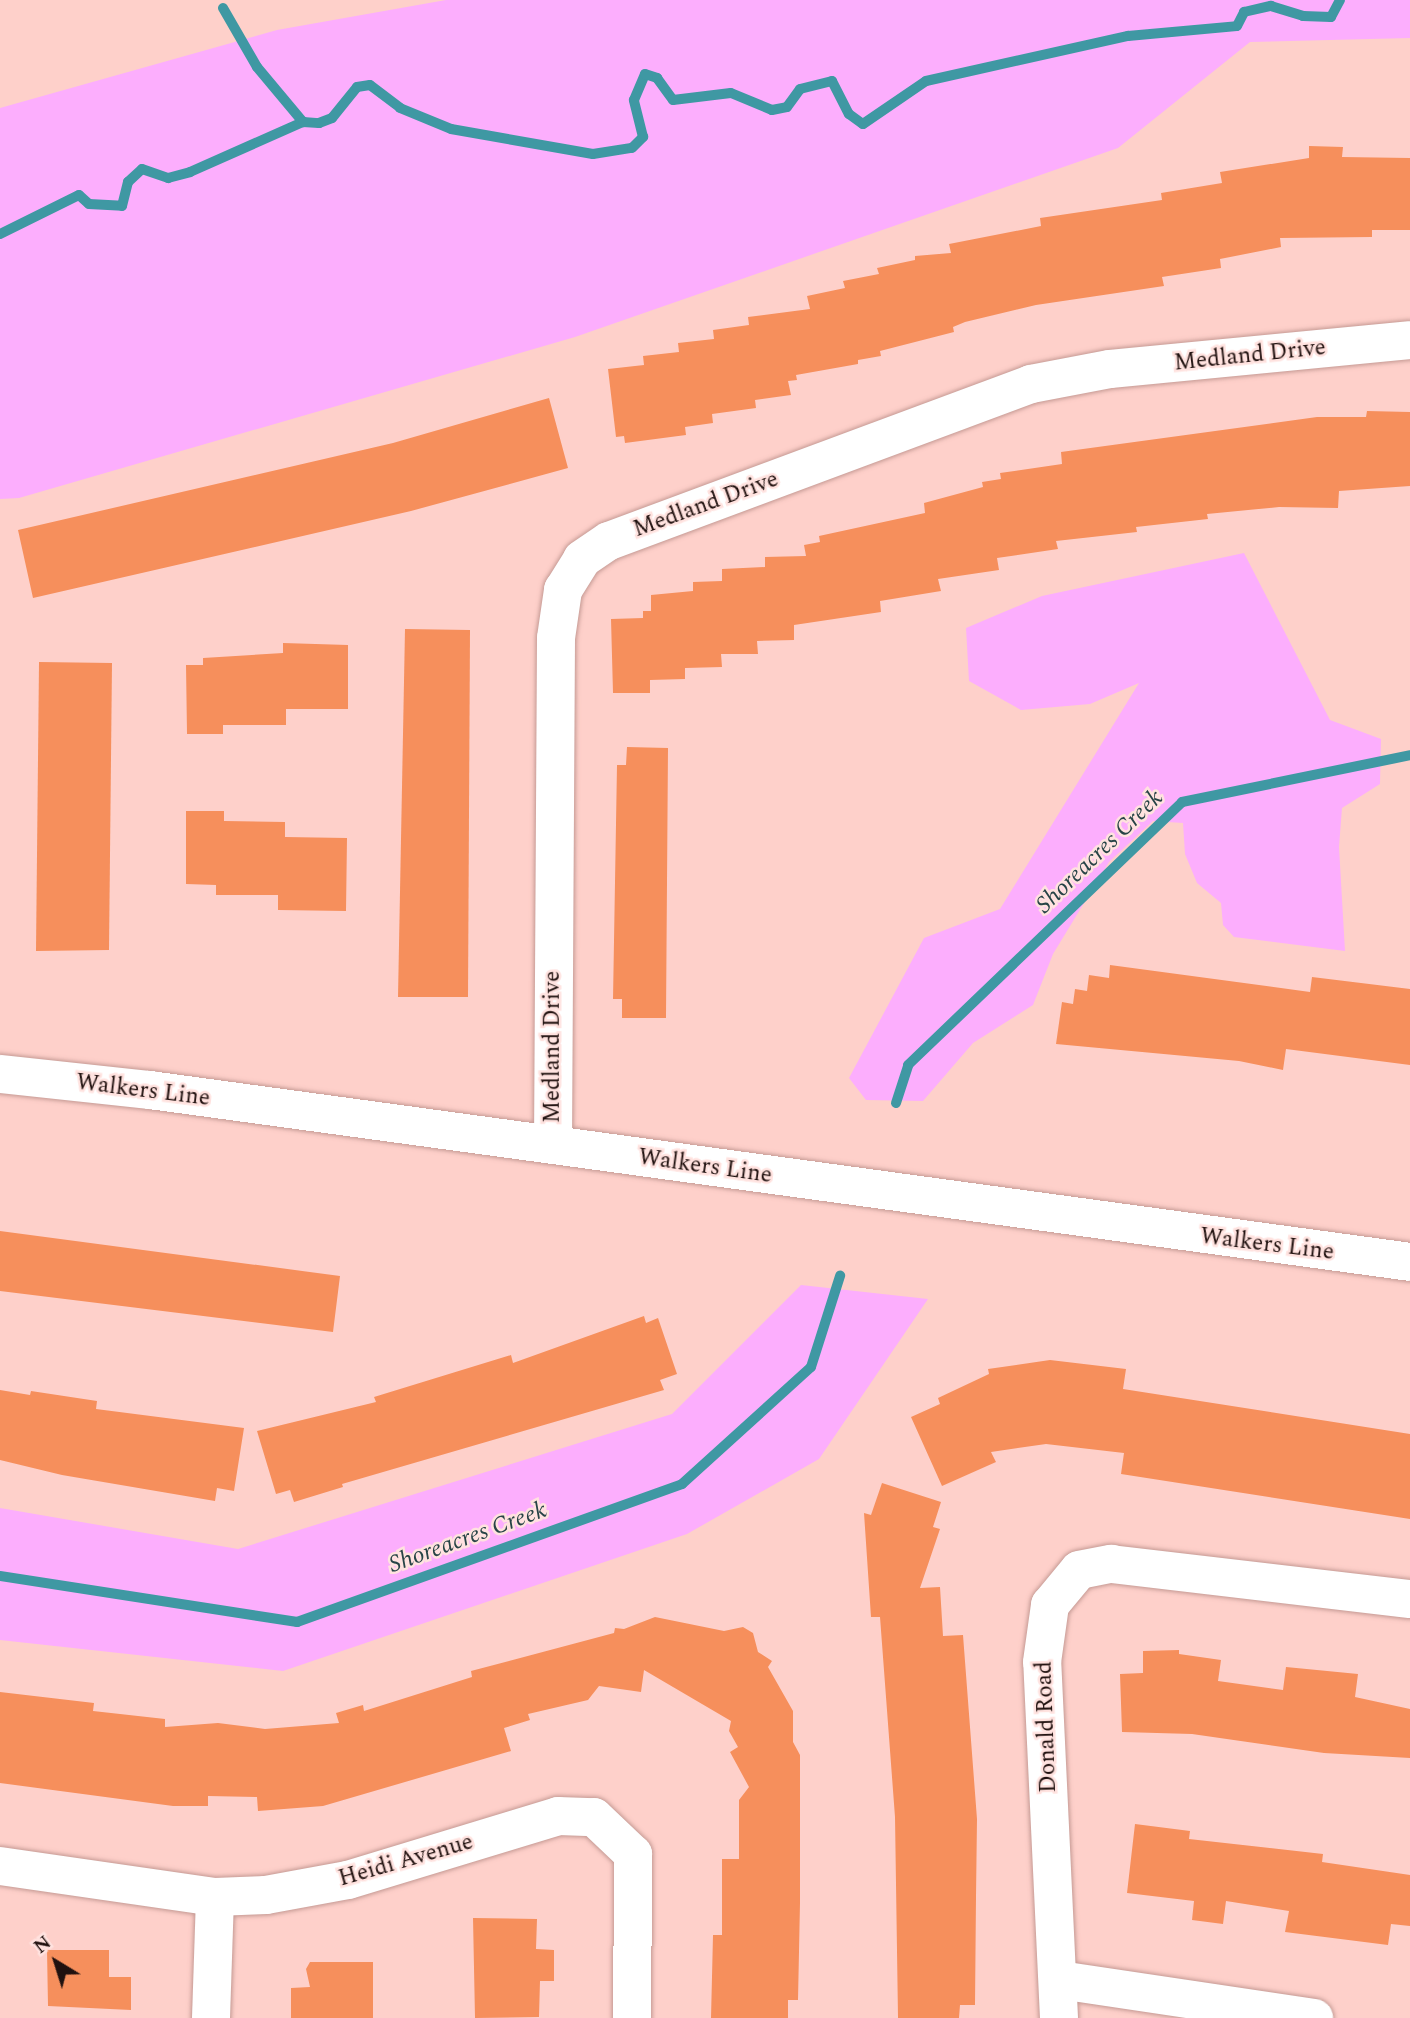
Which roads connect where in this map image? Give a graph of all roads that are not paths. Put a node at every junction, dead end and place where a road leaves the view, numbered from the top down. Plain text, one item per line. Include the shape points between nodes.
1 (1410, 340) edge
2 (0, 1074) edge
3 (552, 1145) junction
4 (1410, 1262) edge
5 (1410, 1599) edge
6 (0, 1866) edge
7 (215, 1897) junction
8 (1060, 1980) junction
9 (211, 2018) edge
10 (632, 2018) edge
11 (1059, 2018) edge
12 (1314, 2018) edge

1 - 3 street, Medland Drive via 1110,369 1031,384 609,541 582,559 563,590 556,638
2 - 3 street, Walkers Line
3 - 4 street, Walkers Line
5 - 8 street, Donald Road via 1111,1564 1079,1570 1050,1605 1042,1662
6 - 7 street, Heidi Avenue
7 - 9 street
7 - 10 street, Heidi Avenue via 266,1895 348,1880 558,1816 594,1817 633,1854
8 - 11 street, Donald Road
8 - 12 street

